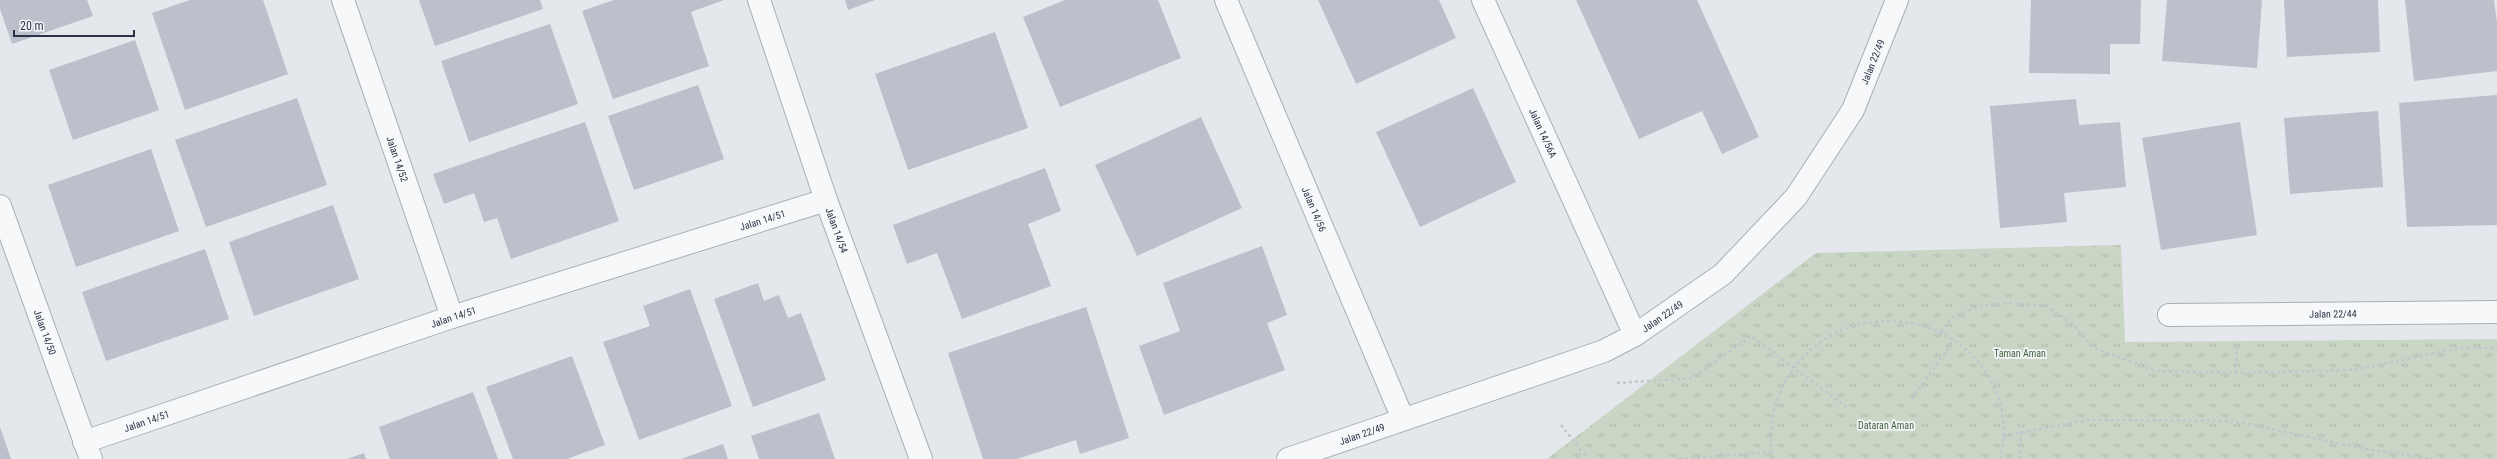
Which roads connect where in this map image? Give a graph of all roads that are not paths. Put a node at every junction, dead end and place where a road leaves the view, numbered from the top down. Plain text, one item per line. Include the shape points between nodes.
1 (343, 0) edge
2 (758, 0) edge
3 (1226, 0) edge
4 (1483, 0) edge
5 (1897, 0) edge
6 (826, 200) junction
7 (0, 206) edge
8 (2497, 312) edge
9 (2169, 315) dead end
10 (452, 318) junction
11 (1635, 335) junction
12 (1403, 419) junction
13 (87, 450) edge
14 (922, 459) edge
15 (1288, 459) edge

1 - 10 street, Jalan 14/52
2 - 6 street, Jalan 14/54
3 - 12 street, Jalan 14/56
4 - 11 street, Jalan 14/56A
5 - 11 street, Jalan 22/49 via 1853,110 1796,197 1723,274
6 - 10 street, Jalan 14/51
6 - 14 street, Jalan 14/54
7 - 13 street, Jalan 14/50
8 - 9 street, Jalan 22/44
10 - 13 street, Jalan 14/51
11 - 12 street, Jalan 22/49 via 1604,351
12 - 15 street, Jalan 22/49

